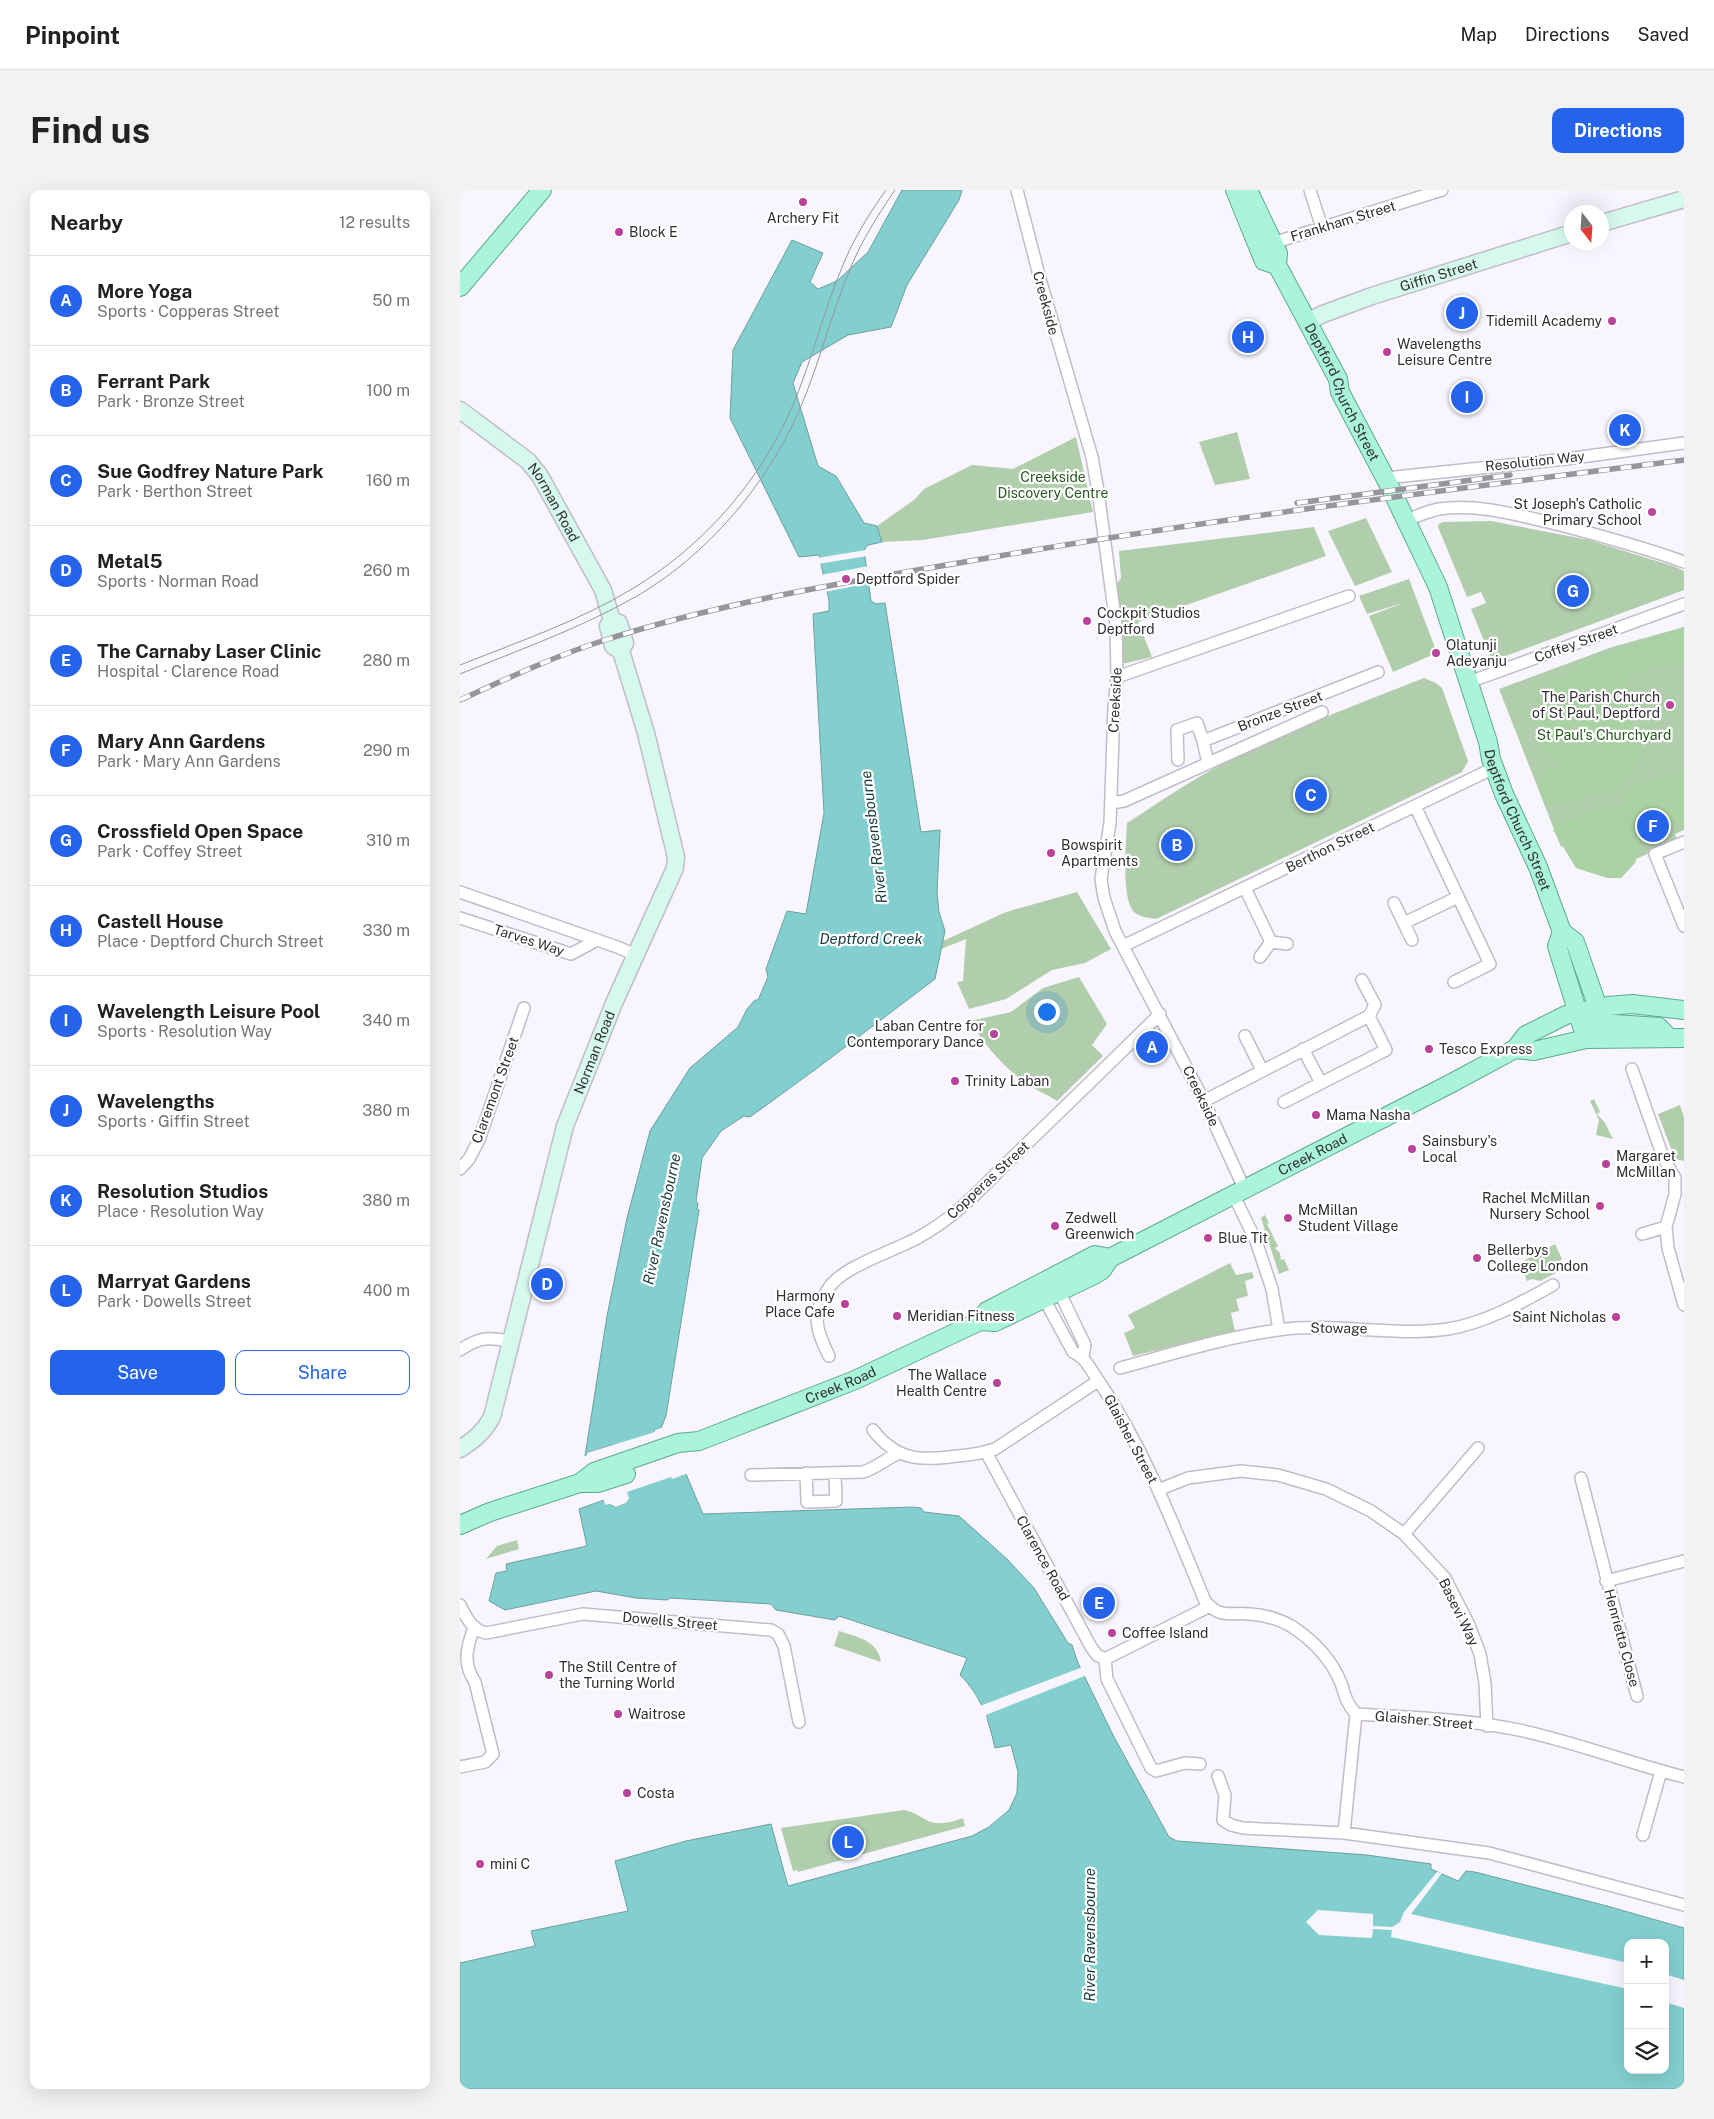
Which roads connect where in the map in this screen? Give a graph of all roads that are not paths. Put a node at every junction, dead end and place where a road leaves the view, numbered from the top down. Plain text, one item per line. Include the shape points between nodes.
1 (542, 190) edge
2 (1017, 190) edge
3 (1235, 190) edge
4 (1248, 190) edge
5 (1310, 190) edge
6 (1442, 190) edge
7 (1681, 196) edge
8 (1609, 222) edge
9 (1322, 228) junction
10 (1564, 236) edge
11 (1273, 244) junction
12 (1277, 265) junction
13 (460, 288) edge
14 (1308, 322) junction
15 (460, 410) edge
16 (1684, 443) edge
17 (1386, 478) junction
18 (1407, 520) junction
19 (1684, 562) edge
20 (1349, 596) dead end
21 (1684, 604) edge
22 (1378, 672) dead end
23 (1117, 676) junction
24 (1469, 682) junction
25 (1322, 712) dead end
26 (1203, 741) junction
27 (1178, 760) dead end
28 (1208, 763) junction
29 (1494, 768) junction
30 (1111, 803) junction
31 (1415, 806) junction
32 (1684, 842) edge
33 (1244, 888) junction
34 (460, 892) edge
35 (1458, 897) junction
36 (1394, 903) dead end
37 (460, 918) edge
38 (1404, 923) junction
39 (1684, 926) edge
40 (1562, 932) junction
41 (596, 940) junction
42 (1412, 940) dead end
43 (1271, 942) junction
44 (1287, 944) dead end
45 (1123, 946) junction
46 (1577, 946) junction
47 (635, 956) junction
48 (1260, 957) dead end
49 (1362, 980) dead end
50 (1454, 982) dead end
51 (1619, 1005) junction
52 (524, 1008) dead end
53 (1684, 1010) edge
54 (1579, 1012) junction
55 (1160, 1014) junction
56 (1369, 1016) junction
57 (1596, 1021) junction
58 (1245, 1036) dead end
59 (1677, 1038) edge
60 (1303, 1049) junction
61 (1515, 1049) junction
62 (1632, 1069) dead end
63 (1262, 1070) junction
64 (1321, 1083) junction
65 (1204, 1101) junction
66 (1284, 1102) dead end
67 (460, 1169) edge
68 (1679, 1176) edge
69 (1239, 1191) junction
70 (1666, 1227) junction
71 (1642, 1234) dead end
72 (1553, 1285) dead end
73 (1048, 1289) junction
74 (1684, 1305) edge
75 (1279, 1330) junction
76 (510, 1342) junction
77 (460, 1350) edge
78 (830, 1356) dead end
79 (1083, 1356) junction
80 (1120, 1368) dead end
81 (1098, 1381) junction
82 (873, 1430) dead end
83 (1478, 1448) dead end
84 (460, 1449) edge
85 (986, 1452) junction
86 (900, 1453) junction
87 (806, 1473) junction
88 (835, 1473) junction
89 (751, 1475) dead end
90 (1581, 1478) dead end
91 (1158, 1490) junction
92 (460, 1525) edge
93 (1404, 1534) junction
94 (1684, 1561) edge
95 (1606, 1581) junction
96 (460, 1605) edge
97 (1210, 1606) junction
98 (474, 1627) junction
99 (1105, 1659) junction
100 (1637, 1696) dead end
101 (1356, 1714) junction
102 (799, 1722) dead end
103 (1487, 1726) junction
104 (1200, 1764) dead end
105 (460, 1767) edge
106 (1661, 1772) junction
107 (1218, 1776) dead end
108 (1684, 1778) edge
109 (1344, 1833) junction
110 (1643, 1834) dead end
111 (1684, 1905) edge

1 - 13 main road
2 - 23 street, Creekside via 1053,329 1092,457 1116,625
3 - 12 main road, Deptford Church Street via 1264,261
4 - 11 main road, Deptford Church Street
5 - 9 street
6 - 9 street, Frankham Street
7 - 8 main road
9 - 11 street, Frankham Street
10 - 14 main road, Giffin Street via 1372,296
11 - 12 main road, Deptford Church Street via 1278,253
12 - 14 main road, Deptford Church Street
14 - 17 main road, Deptford Church Street via 1338,379 1340,392
15 - 47 main road, Norman Road via 528,461 540,476 603,590 612,621 619,623 625,643 621,651 646,733 676,857 676,868
16 - 17 street, Resolution Way
17 - 18 main road, Deptford Church Street
18 - 19 street via 1447,509 1516,514 1612,538
18 - 24 main road, Deptford Church Street via 1438,587
20 - 23 street
21 - 24 street, Coffey Street
22 - 26 street, Bronze Street
23 - 30 street, Creekside
24 - 29 main road, Deptford Church Street
25 - 28 street, Bronze Street
26 - 27 street via 1198,724 1176,730
26 - 28 street
28 - 30 street, Bronze Street via 1124,801
29 - 31 street, Berthon Street
29 - 40 main road, Deptford Church Street via 1538,867
30 - 45 street, Creekside via 1108,849 1101,879 1108,913
31 - 33 street, Berthon Street
31 - 35 street
32 - 39 street via 1655,854
33 - 43 street
33 - 45 street, Berthon Street
34 - 41 street, Tarves Way
35 - 38 street
35 - 50 street via 1490,964
36 - 38 street
37 - 41 street, Tarves Way via 570,954
38 - 42 street
40 - 46 main road, Deptford Church Street
40 - 54 main road, Deptford Church Street via 1557,946
41 - 47 street, Tarves Way
43 - 44 street
43 - 48 street
45 - 55 street, Creekside
46 - 51 main road via 1589,953 1606,997
46 - 57 main road, Deptford Church Street
47 - 76 main road, Norman Road via 565,1126
49 - 56 street via 1375,1005
51 - 53 main road, Creek Road via 1642,1004
51 - 57 main road, Creek Road
52 - 67 street, Claremont Street via 479,1140
54 - 57 main road
54 - 61 main road, Creek Road via 1548,1023 1526,1036
55 - 65 street, Creekside
55 - 78 street, Copperas Street via 958,1212 918,1238 846,1272 832,1283 820,1304 816,1321
56 - 60 street
56 - 64 street via 1386,1050
57 - 59 main road via 1659,1027
57 - 61 main road, Creek Road via 1534,1051
58 - 63 street
60 - 63 street
60 - 64 street
61 - 69 main road, Creek Road
62 - 68 street via 1663,1157
63 - 65 street
64 - 66 street
65 - 69 street, Creekside
68 - 70 street
69 - 73 main road, Creek Road via 1110,1258 1095,1255
69 - 75 street, Creekside via 1272,1289
70 - 71 street
70 - 74 street via 1668,1248
72 - 75 street, Stowage via 1482,1320 1449,1328 1411,1331 1330,1326
73 - 79 street, Glaisher Street via 1085,1345
73 - 79 street, Glaisher Street via 1073,1352
73 - 92 main road, Creek Road via 987,1311 980,1321 855,1380 680,1448
75 - 80 street, Stowage via 1230,1339
76 - 77 street via 482,1338
76 - 84 main road, Norman Road via 492,1417 485,1430
79 - 81 street, Glaisher Street
81 - 85 street
81 - 91 street, Glaisher Street via 1116,1407
82 - 86 street via 887,1446
83 - 93 street
85 - 86 street via 932,1460
85 - 99 street, Clarence Road via 1091,1647
86 - 88 street via 874,1469
87 - 88 street
87 - 88 street via 807,1502 836,1501
87 - 89 street
90 - 95 street, Henrietta Close
91 - 93 street, Basevi Way via 1188,1478 1241,1471 1278,1475 1326,1489 1371,1511
91 - 97 street, Glaisher Street via 1205,1601
93 - 103 street, Basevi Way via 1445,1578 1469,1625 1480,1654
94 - 95 street, Henrietta Close
95 - 100 street, Henrietta Close
96 - 98 street
97 - 99 street
97 - 101 street, Glaisher Street via 1225,1614 1250,1614 1274,1619 1304,1635 1326,1656 1348,1705
98 - 102 street, Dowells Street via 486,1633 583,1614 771,1630 778,1634 784,1646
98 - 105 street via 466,1645 467,1661 492,1751 485,1762
99 - 104 street via 1107,1679 1151,1768 1156,1771 1186,1762
101 - 103 street, Glaisher Street via 1435,1718
101 - 109 street
103 - 106 street, Glaisher Street via 1551,1738
106 - 108 street, Glaisher Street
106 - 110 street
107 - 109 street via 1225,1795 1223,1820 1231,1825
109 - 111 street via 1489,1853

